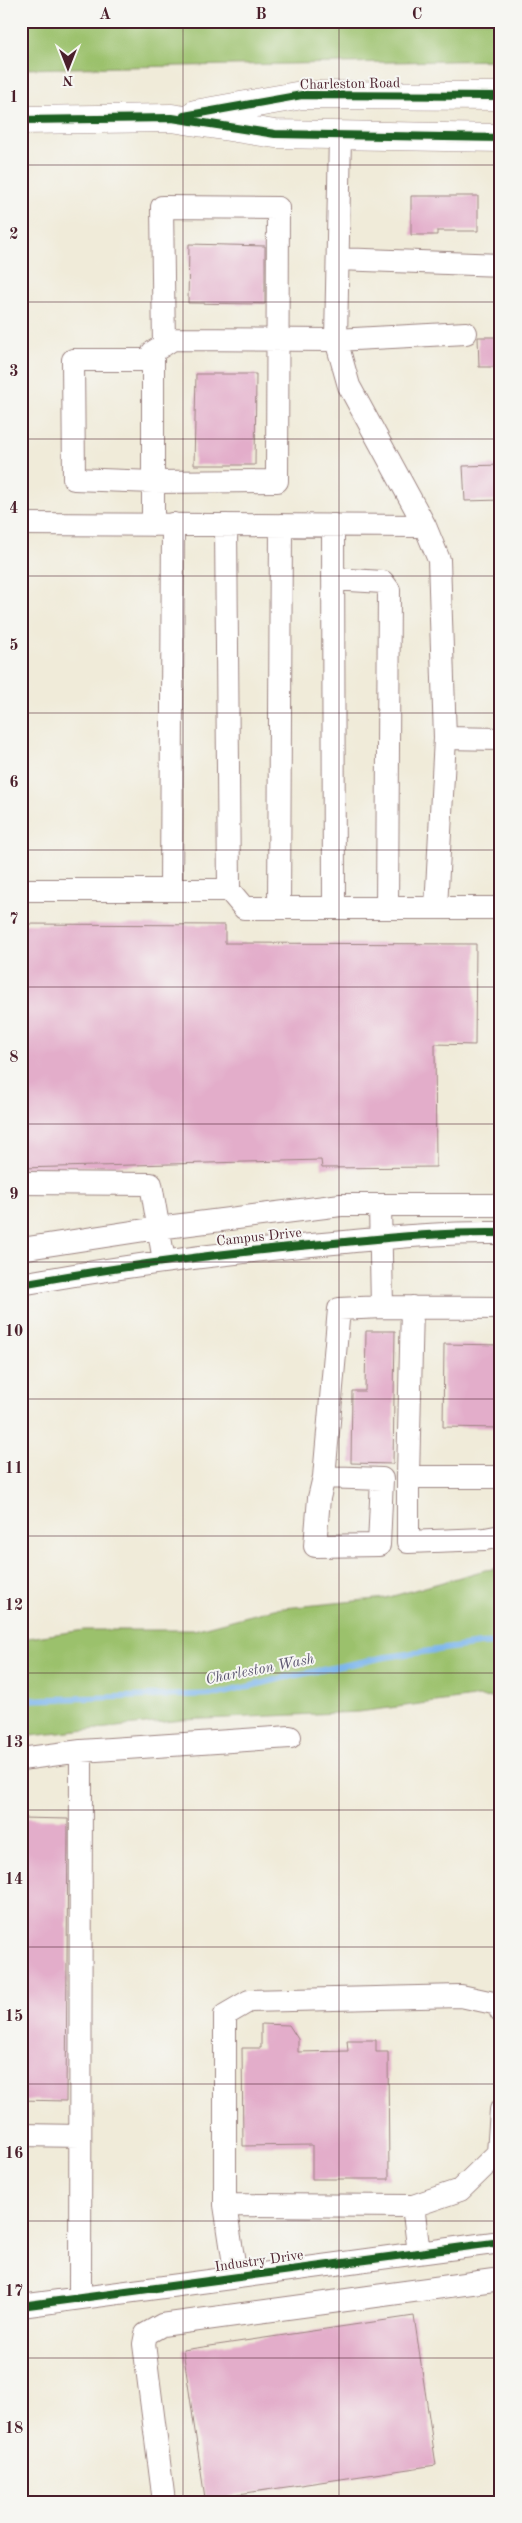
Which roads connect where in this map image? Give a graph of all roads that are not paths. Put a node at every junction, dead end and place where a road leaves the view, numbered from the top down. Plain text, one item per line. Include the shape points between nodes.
1 (501, 96) edge
2 (172, 118) junction
3 (21, 120) edge
4 (340, 135) junction
5 (501, 138) edge
6 (338, 259) junction
7 (501, 265) edge
8 (466, 333) dead end
9 (277, 339) junction
10 (336, 340) junction
11 (158, 352) junction
12 (153, 482) junction
13 (21, 524) edge
14 (163, 525) junction
15 (226, 525) junction
16 (282, 525) junction
17 (333, 526) junction
18 (425, 526) junction
19 (333, 579) junction
20 (445, 738) junction
21 (501, 739) edge
22 (21, 890) edge
23 (172, 890) junction
24 (229, 890) junction
25 (279, 908) junction
26 (334, 908) junction
27 (387, 908) junction
28 (436, 908) junction
29 (501, 908) edge
30 (21, 1183) edge
31 (380, 1205) junction
32 (501, 1205) edge
33 (158, 1228) junction
34 (501, 1233) edge
35 (380, 1239) junction
36 (21, 1249) edge
37 (164, 1261) junction
38 (21, 1284) edge
39 (382, 1307) junction
40 (412, 1307) junction
41 (501, 1308) edge
42 (324, 1476) dead end
43 (501, 1476) edge
44 (408, 1477) junction
45 (501, 1536) edge
46 (290, 1737) dead end
47 (81, 1751) junction
48 (21, 1759) edge
49 (501, 2012) edge
50 (501, 2110) edge
51 (21, 2135) edge
52 (80, 2136) junction
53 (225, 2206) junction
54 (413, 2206) junction
55 (500, 2242) edge
56 (419, 2253) junction
57 (501, 2267) edge
58 (236, 2277) junction
59 (501, 2279) edge
60 (80, 2298) junction
61 (21, 2306) edge
62 (164, 2502) edge

1 - 2 main road, Charleston Road via 302,95
2 - 3 main road, Charleston Road
2 - 4 main road, Charleston Road via 276,134
4 - 5 main road, Charleston Road
4 - 6 street
6 - 7 street
6 - 10 street
8 - 10 street
9 - 10 street
9 - 11 street via 173,339
9 - 11 street via 278,208 162,207
9 - 12 street via 278,481
10 - 18 street via 349,386
11 - 12 street
11 - 12 street via 73,360 74,479
12 - 14 street
13 - 14 street
14 - 15 street
14 - 23 street
15 - 16 street
15 - 24 street
16 - 17 street
16 - 25 street
17 - 18 street
17 - 19 street
18 - 20 street via 439,560
19 - 26 street
19 - 27 street via 383,582 390,590
20 - 21 street
20 - 28 street
22 - 23 street
23 - 24 street
24 - 25 street via 244,908
25 - 26 street
26 - 27 street
27 - 28 street
28 - 29 street
30 - 33 street via 151,1184
31 - 32 street, Campus Drive
31 - 33 street, Campus Drive via 341,1205
31 - 35 street
33 - 36 street, Campus Drive
33 - 37 street
34 - 35 street, Campus Drive
35 - 37 street, Campus Drive via 246,1250
35 - 39 street
37 - 38 street, Campus Drive
39 - 40 street
39 - 42 street via 339,1309
40 - 41 street
40 - 44 street
43 - 44 street
44 - 45 street via 408,1542
46 - 47 street
47 - 48 street
47 - 52 street
49 - 53 street via 498,2004 461,1996 249,2001 225,2016
50 - 54 street via 498,2153 460,2190
51 - 52 street
52 - 60 street
53 - 54 street
53 - 58 street
54 - 56 street
55 - 56 street, Industry Drive
55 - 57 street
56 - 58 street, Industry Drive
58 - 60 street, Industry Drive
59 - 62 street via 162,2325 146,2334 144,2344
60 - 61 street, Industry Drive

